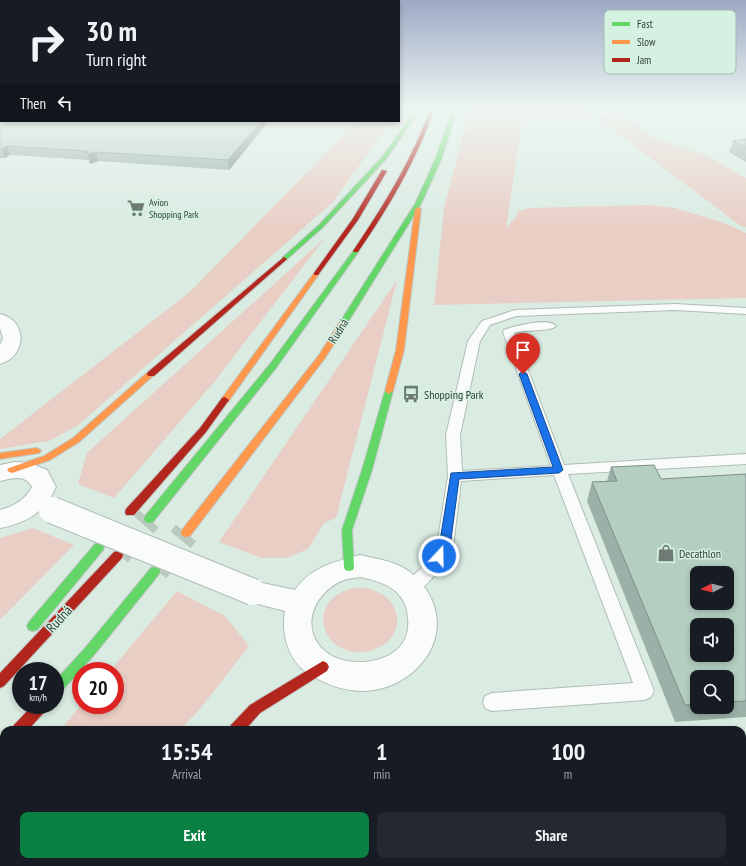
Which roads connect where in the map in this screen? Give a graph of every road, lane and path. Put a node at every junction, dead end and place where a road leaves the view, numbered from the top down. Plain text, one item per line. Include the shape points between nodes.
1 (392, 147) edge
2 (397, 147) edge
3 (416, 147) edge
4 (442, 147) edge
5 (418, 204) junction
6 (746, 311) edge
7 (0, 319) edge
8 (551, 326) dead end
9 (0, 358) edge
10 (76, 440) junction
11 (746, 459) edge
12 (4, 466) edge
13 (559, 470) junction
14 (455, 476) junction
15 (44, 506) junction
16 (130, 512) dead end
17 (0, 518) edge
18 (149, 519) tunnel mouth
19 (186, 533) tunnel mouth
20 (98, 547) dead end
21 (118, 555) tunnel mouth
22 (349, 567) junction
23 (155, 570) tunnel mouth
24 (411, 588) junction
25 (300, 603) junction
26 (25, 636) dead end
27 (323, 667) junction
28 (64, 680) edge
29 (0, 682) edge
30 (492, 702) dead end
31 (34, 714) edge
32 (23, 726) edge
33 (240, 726) edge

1 - 10 highway via 321,226
2 - 16 highway via 355,220 203,430
3 - 18 highway via 409,165 361,246 265,377
4 - 5 highway, Rudná
5 - 19 highway, Rudná via 322,356
5 - 22 highway via 400,350 347,530
6 - 14 lane via 675,307 515,313 486,323 474,341 454,429
7 - 9 street via 12,330 12,338 9,347
8 - 13 lane via 521,327 508,332
10 - 12 highway via 22,455
10 - 12 highway via 47,458
11 - 13 lane
12 - 15 street via 30,471 39,476 44,487
13 - 14 lane
13 - 30 lane via 645,691
14 - 24 lane via 445,547 434,566
15 - 17 street
15 - 25 street, bridge via 253,592
20 - 26 highway
21 - 29 highway, Rudná
22 - 24 street via 372,567 383,570 404,580
22 - 25 street via 319,580
23 - 28 highway
24 - 27 street via 422,607 423,628 415,650 407,659 392,670 374,676 347,676
25 - 27 street via 296,623 300,643
27 - 33 highway via 255,709
31 - 32 highway

